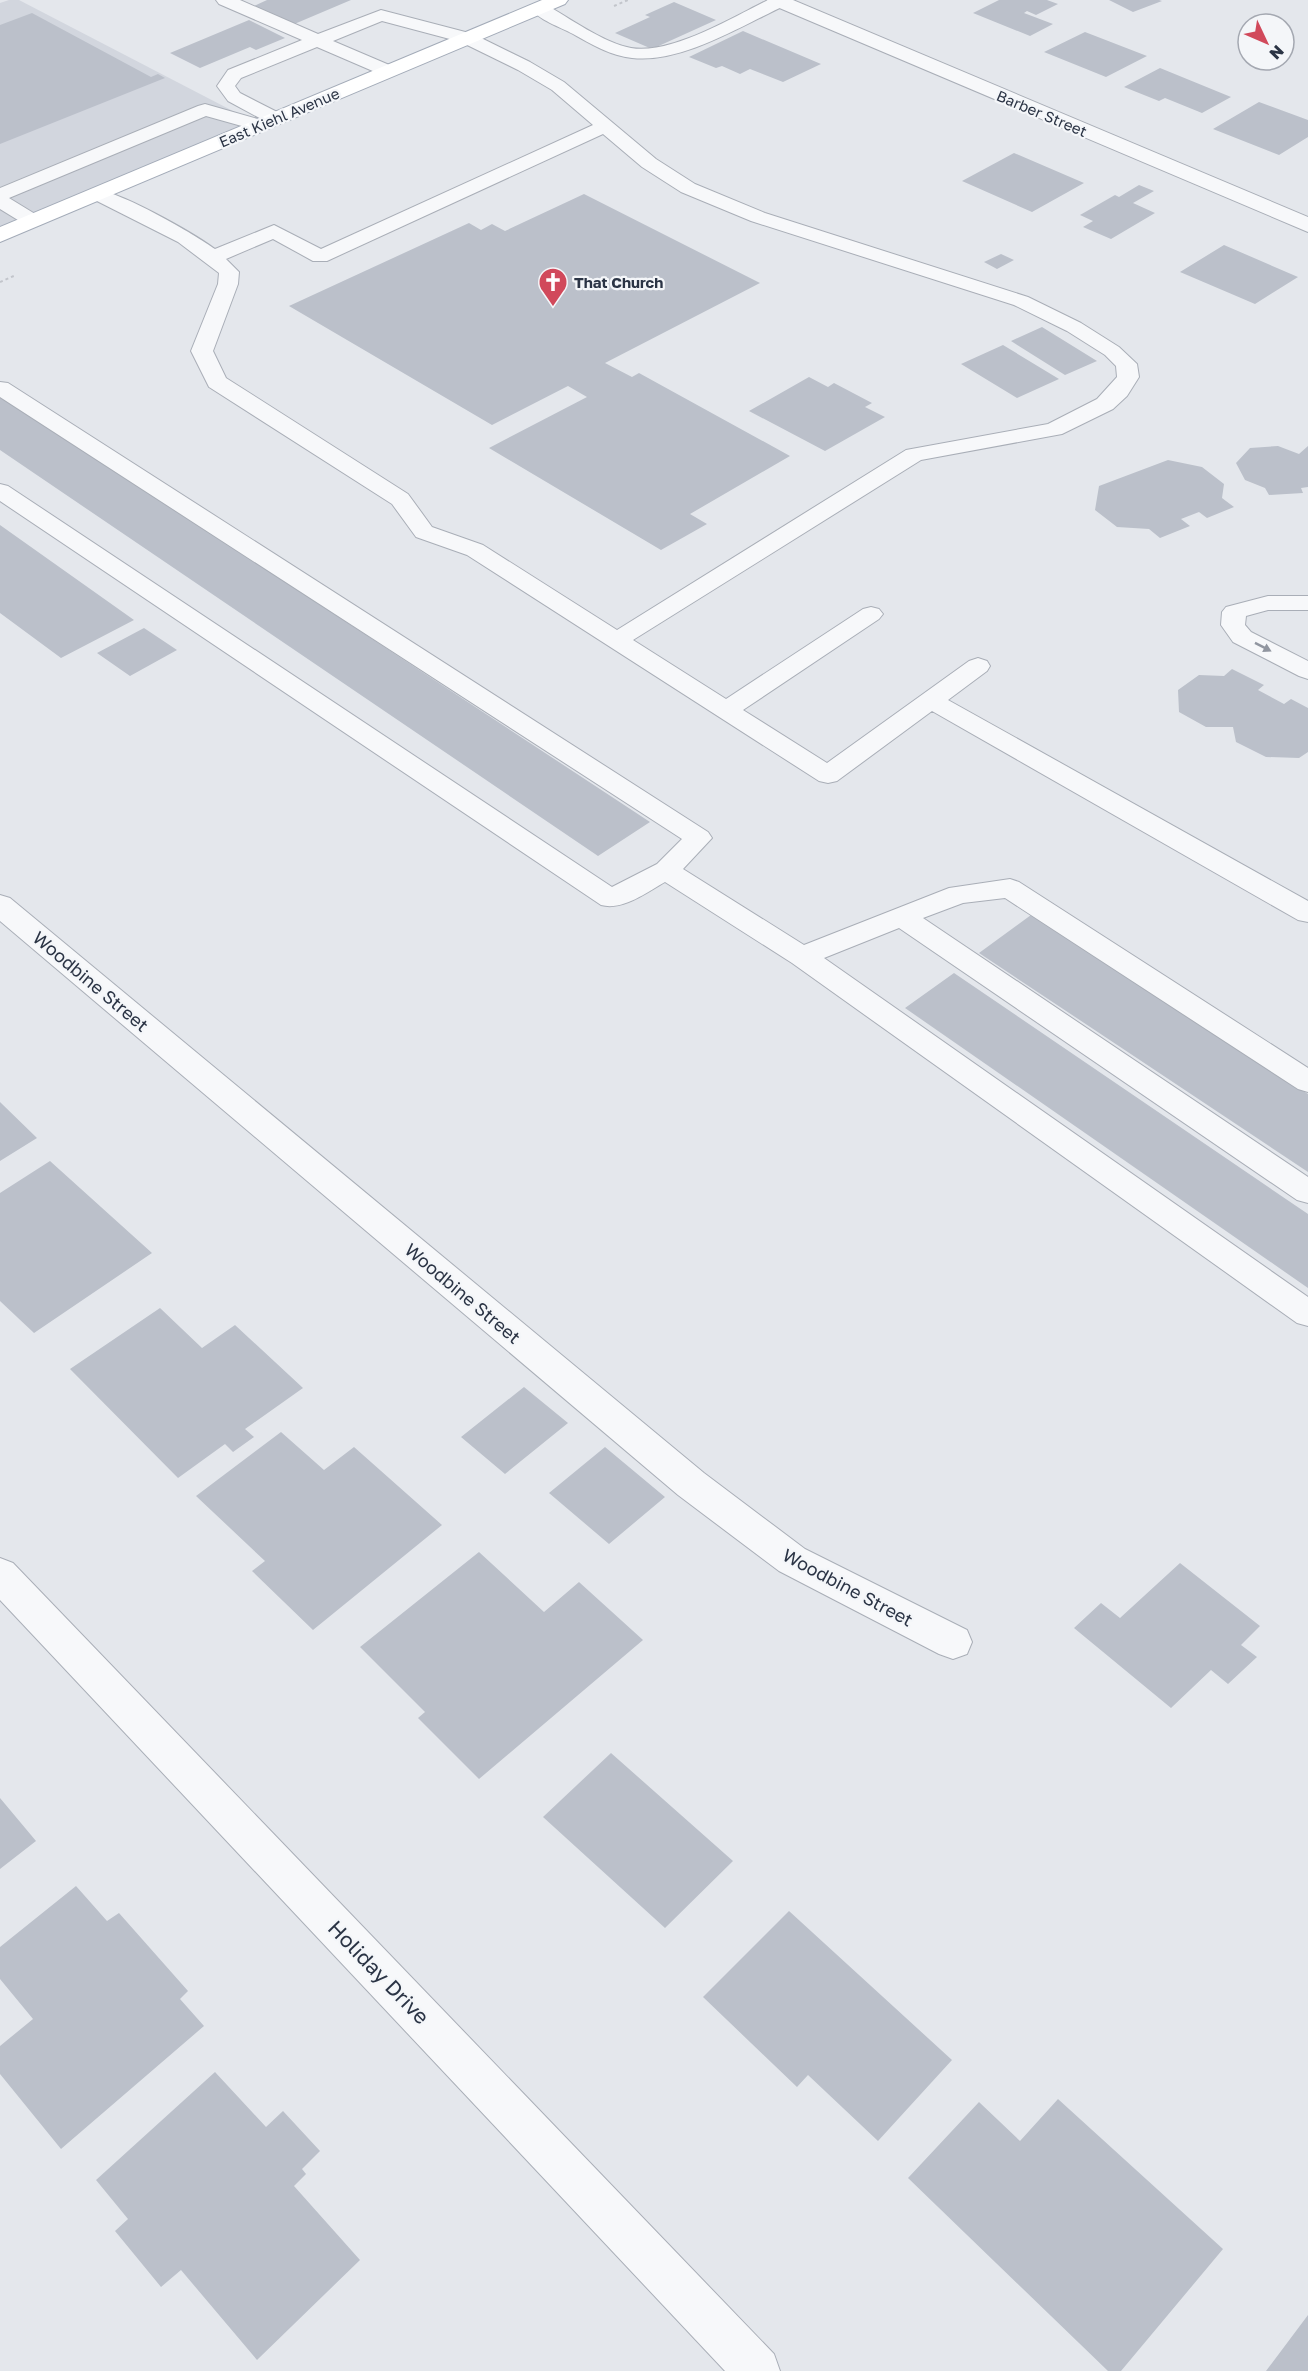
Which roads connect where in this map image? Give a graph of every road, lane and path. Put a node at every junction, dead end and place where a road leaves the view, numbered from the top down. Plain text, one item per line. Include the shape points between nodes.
1 (225, 0) edge
2 (558, 0) edge
3 (778, 1) edge
4 (539, 8) junction
5 (467, 38) junction
6 (315, 40) junction
7 (388, 71) junction
8 (268, 122) junction
9 (605, 126) junction
10 (98, 194) junction
11 (0, 195) edge
12 (0, 201) edge
13 (33, 221) junction
14 (1308, 225) edge
15 (0, 235) edge
16 (213, 257) junction
17 (0, 388) edge
18 (0, 491) edge
19 (1308, 603) edge
20 (871, 614) dead end
21 (617, 640) junction
22 (978, 666) dead end
23 (1308, 671) edge
24 (930, 700) junction
25 (726, 710) junction
26 (666, 870) junction
27 (0, 905) edge
28 (1308, 913) edge
29 (900, 916) junction
30 (802, 956) junction
31 (1308, 1082) edge
32 (1308, 1192) edge
33 (1308, 1314) edge
34 (0, 1574) edge
35 (953, 1642) dead end
36 (757, 2371) edge

1 - 6 lane
2 - 4 main road, East Kiehl Avenue
3 - 4 lane via 671,50 644,54 628,53
3 - 14 street, Barber Street
4 - 5 main road, East Kiehl Avenue
5 - 6 lane via 381,15
5 - 7 main road, East Kiehl Avenue
5 - 9 lane via 558,86
6 - 7 lane
6 - 8 lane via 234,74 226,86 234,97
7 - 8 main road, East Kiehl Avenue
8 - 10 main road, East Kiehl Avenue
8 - 11 lane via 205,110
9 - 16 lane via 320,257 274,231
9 - 21 lane via 664,174 720,202 855,250 1022,301 1112,351 1126,364 1128,377 1105,404 1054,429 914,455
10 - 13 main road, East Kiehl Avenue
10 - 16 lane
12 - 13 lane
13 - 15 main road, East Kiehl Avenue
16 - 21 lane via 228,272 228,284 202,351 217,382 400,499 424,532 475,550
17 - 26 lane via 699,838
18 - 26 lane via 611,898
19 -> 23 lane via 1250,606 1234,612 1233,625 1242,637
20 - 25 lane
21 - 25 lane
22 - 24 lane
24 - 25 lane via 828,775
24 - 28 lane
26 - 30 lane
27 - 35 street, Woodbine Street via 691,1484 792,1560
29 - 30 lane
29 - 31 lane via 959,894 1010,888
29 - 32 lane
30 - 33 lane
34 - 36 street, Holiday Drive

